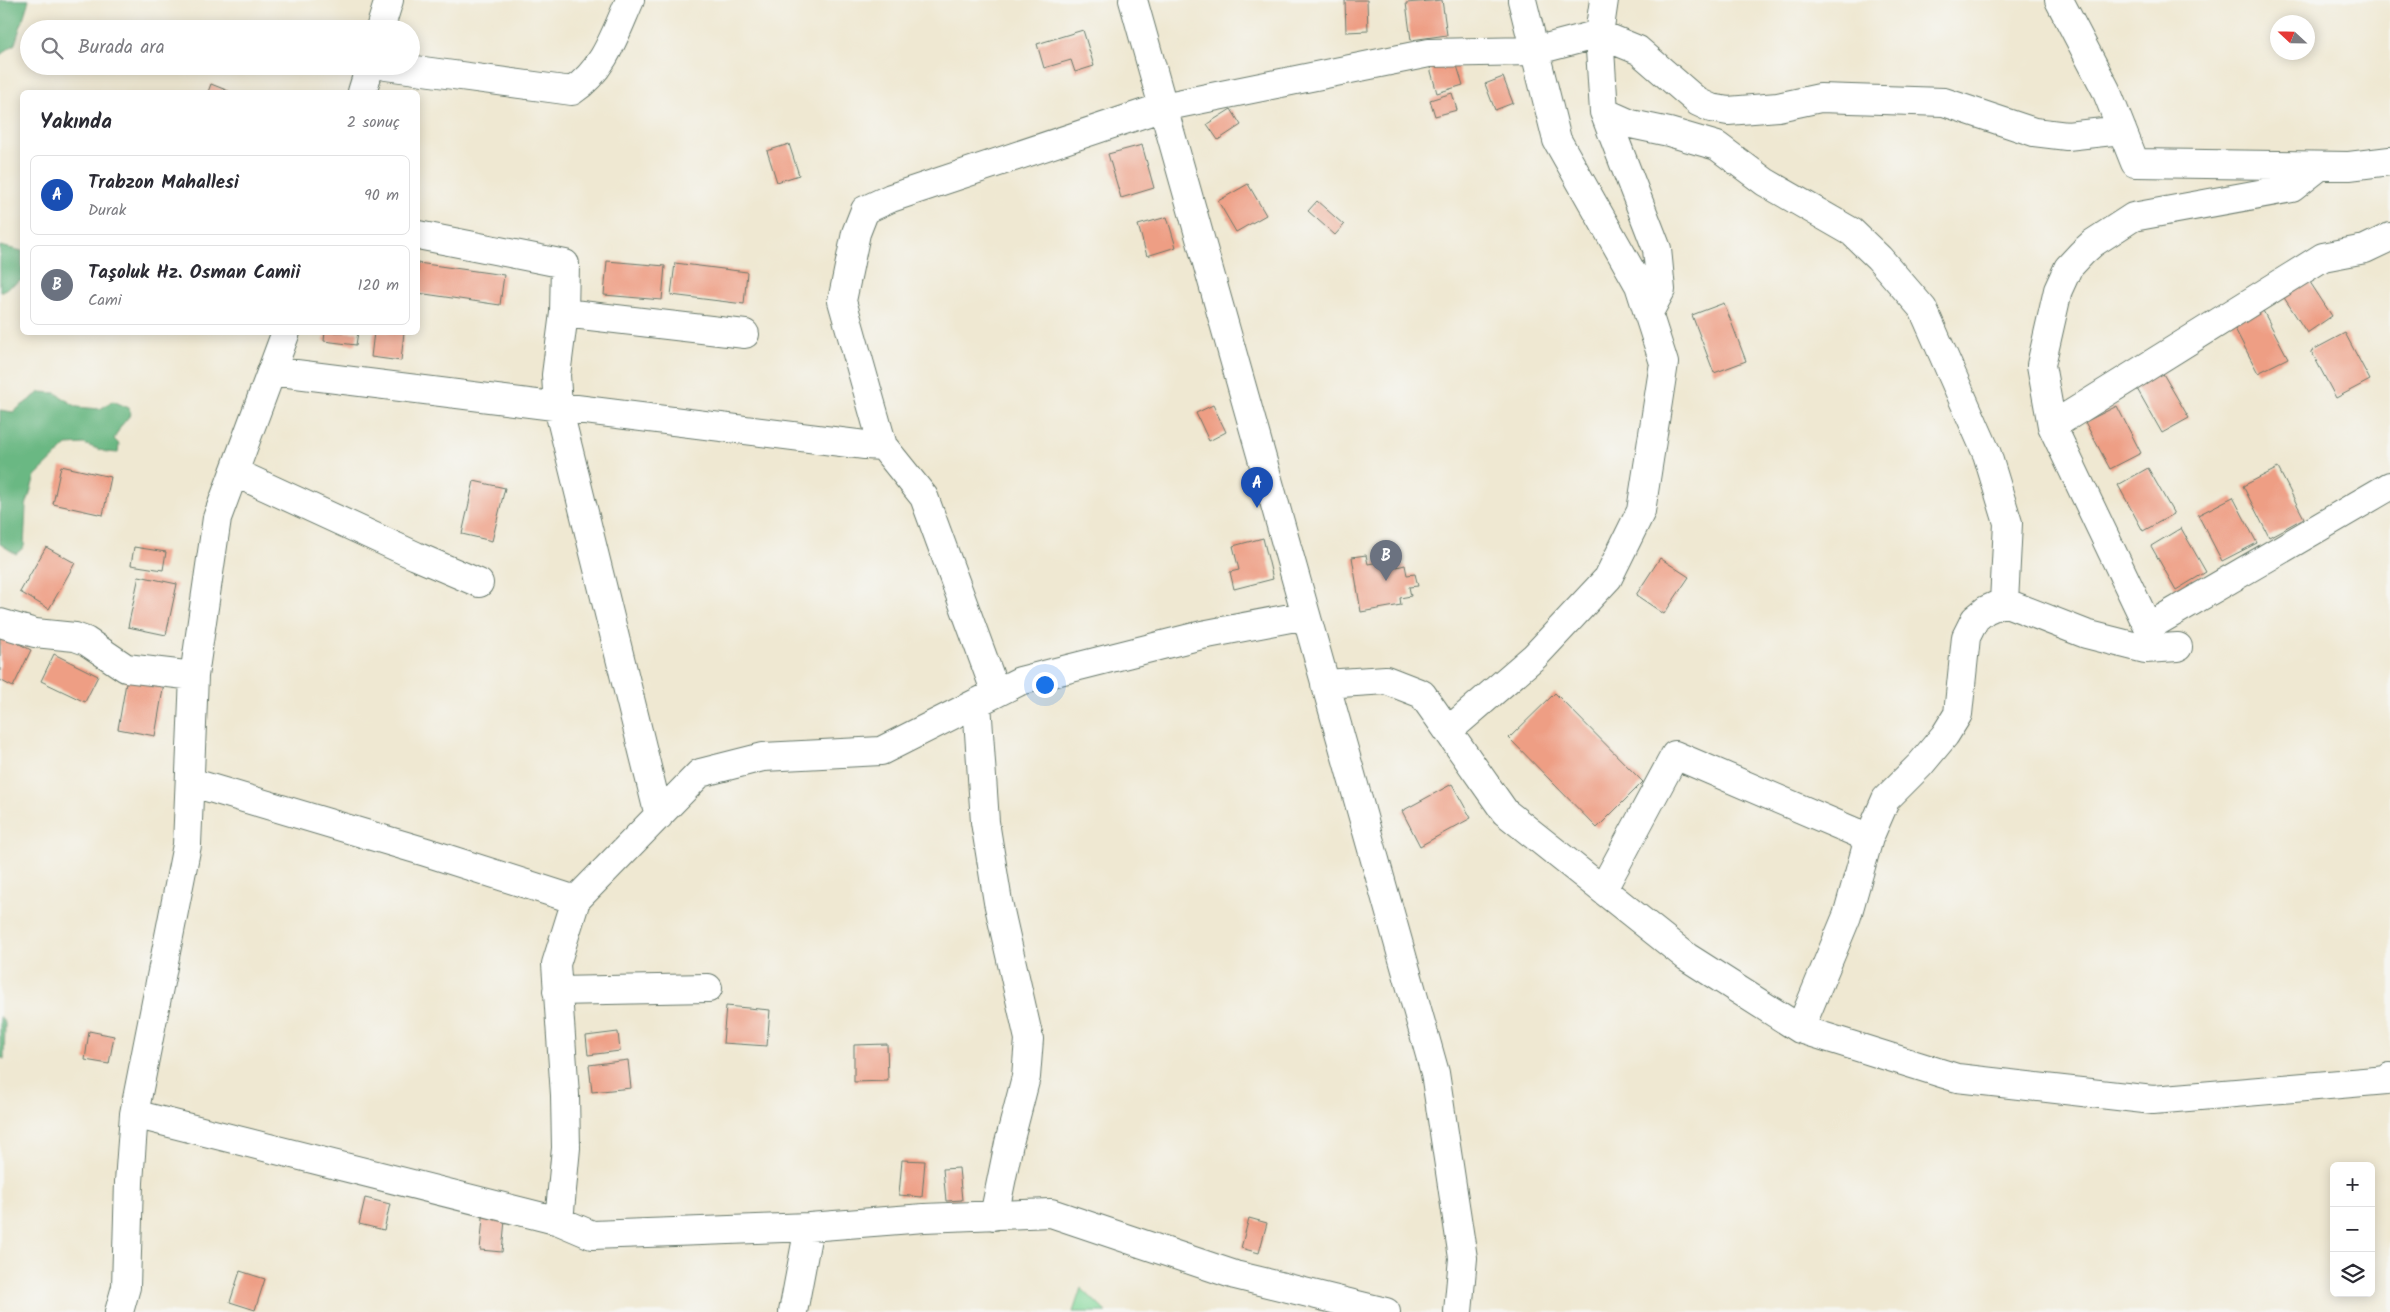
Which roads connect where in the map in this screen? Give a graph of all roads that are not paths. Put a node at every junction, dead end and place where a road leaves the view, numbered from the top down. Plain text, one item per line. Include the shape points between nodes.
1 (389, 0) edge
2 (630, 0) edge
3 (1133, 0) edge
4 (1522, 0) edge
5 (1604, 0) edge
6 (2059, 0) edge
7 (383, 20) edge
8 (1599, 34) junction
9 (1534, 51) junction
10 (420, 71) edge
11 (367, 75) edge
12 (363, 90) edge
13 (1163, 107) junction
14 (1604, 112) junction
15 (2122, 130) junction
16 (2390, 161) edge
17 (2320, 166) junction
18 (420, 235) edge
19 (2390, 237) edge
20 (564, 313) junction
21 (1648, 314) junction
22 (746, 334) dead end
23 (285, 335) edge
24 (272, 371) junction
25 (558, 407) junction
26 (2052, 426) junction
27 (883, 446) junction
28 (234, 472) junction
29 (2390, 486) edge
30 (479, 583) dead end
31 (2004, 602) junction
32 (1306, 614) junction
33 (0, 623) edge
34 (2178, 647) dead end
35 (194, 676) junction
36 (1326, 684) junction
37 (987, 698) junction
38 (1448, 731) junction
39 (190, 782) junction
40 (659, 816) junction
41 (1868, 838) junction
42 (1603, 889) junction
43 (576, 900) junction
44 (708, 988) dead end
45 (557, 991) junction
46 (1800, 1029) junction
47 (2390, 1077) edge
48 (134, 1114) junction
49 (994, 1216) junction
50 (559, 1221) junction
51 (809, 1227) junction
52 (119, 1312) edge
53 (793, 1312) edge
54 (1386, 1312) edge
55 (1458, 1312) edge

1 - 7 street
2 - 10 street via 600,65 587,81 572,91
3 - 13 street
4 - 9 street
5 - 8 street
6 - 15 street via 2106,90
8 - 9 street
8 - 14 street
8 - 15 street via 1638,50 1698,102 1711,108 1728,111 1778,107 1820,98 1944,102 2034,132 2066,136
9 - 13 street via 1429,53
9 - 21 street via 1557,140 1639,285
11 - 12 street
13 - 27 street via 891,198 865,210 856,233 842,301
13 - 32 street
14 - 21 street via 1657,249 1661,290
14 - 31 street via 1630,124 1717,146 1765,182 1852,232 1923,309 1987,454 2008,524
15 - 17 street via 2135,163
16 - 17 street
17 - 26 street via 2292,188 2133,217 2082,253 2068,268 2058,290 2042,365
18 - 20 street via 565,264
19 - 26 street via 2365,249 2323,257
20 - 22 street
20 - 25 street via 556,375
21 - 38 street via 1664,363 1641,511 1608,578 1535,656
23 - 24 street
24 - 25 street
24 - 28 street
25 - 27 street
25 - 40 street
26 - 29 street via 2148,626
27 - 37 street via 924,497
28 - 30 street
28 - 35 street via 217,518
31 - 34 street via 2086,634 2145,649
31 - 41 street via 1975,619 1966,637 1958,714 1920,765 1886,799
32 - 36 street
32 - 37 street via 1202,635 1020,681
33 - 35 street via 35,633 75,637 126,668
35 - 39 street
36 - 38 street via 1386,680 1422,694
36 - 55 street via 1435,1073 1463,1258
37 - 40 street via 882,751 763,757 700,773
37 - 49 street via 985,822 998,902 1029,1039 1026,1077
38 - 42 street via 1505,812
39 - 43 street
39 - 48 street via 188,844
40 - 43 street
41 - 42 street via 1675,755
41 - 46 street via 1847,916
42 - 46 street via 1688,957
43 - 45 street via 556,964
44 - 45 street
45 - 50 street via 566,1148
46 - 47 street via 1957,1078 2153,1100 2387,1080
48 - 50 street
48 - 52 street via 128,1182 126,1287
49 - 51 street
49 - 54 street via 1051,1213 1235,1275
50 - 51 street via 592,1236
51 - 53 street

